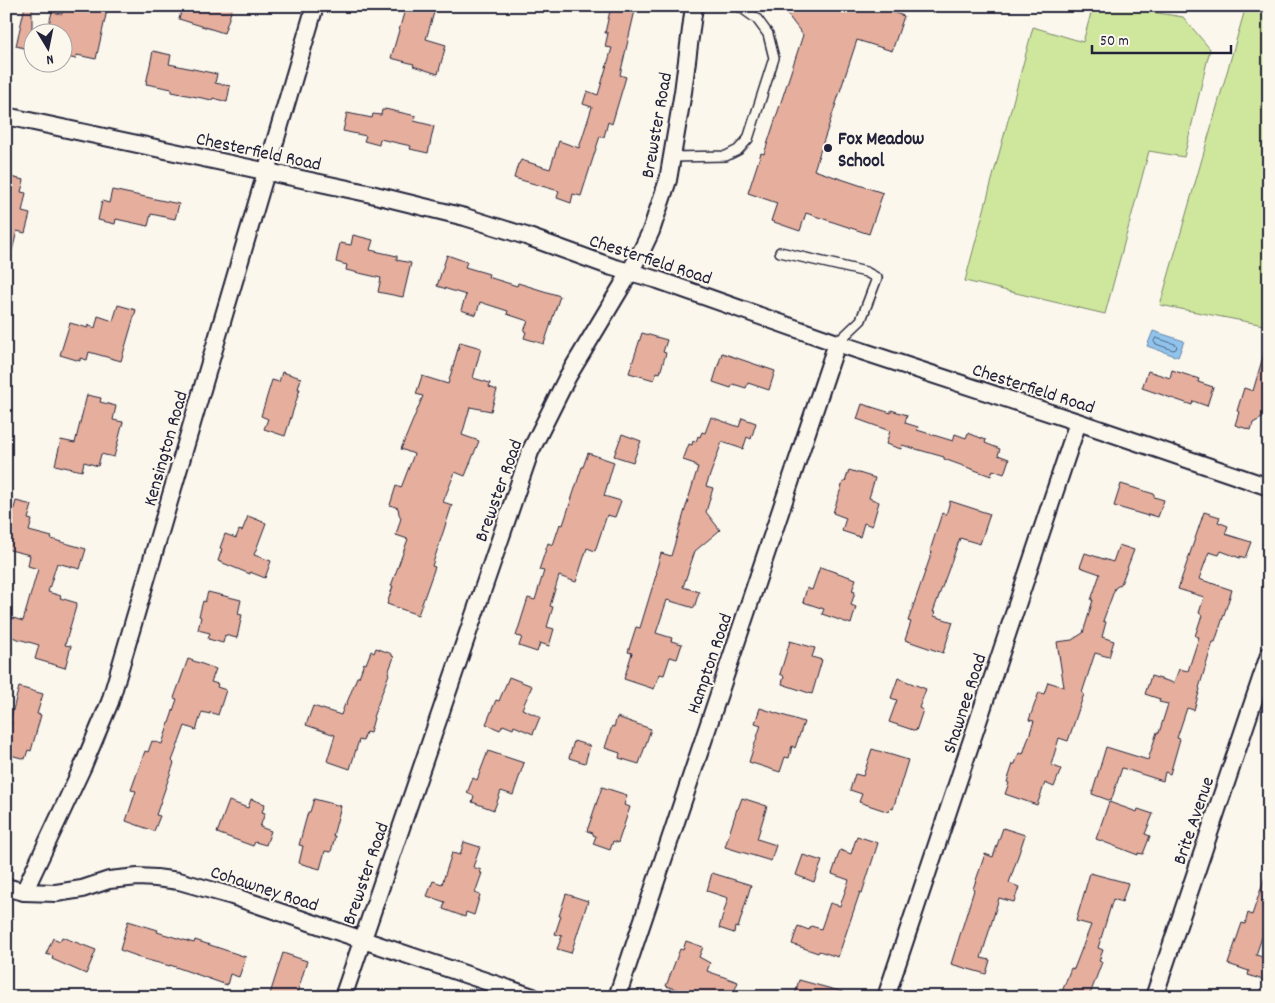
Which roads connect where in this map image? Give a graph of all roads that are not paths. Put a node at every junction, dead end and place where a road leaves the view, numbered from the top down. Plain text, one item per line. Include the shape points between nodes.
1 (315, 6) edge
2 (694, 6) edge
3 (739, 6) edge
4 (6, 116) edge
5 (672, 157) junction
6 (267, 173) junction
7 (780, 252) dead end
8 (630, 272) junction
9 (837, 343) junction
10 (1078, 422) junction
11 (1269, 487) edge
12 (1269, 655) edge
13 (6, 887) edge
14 (24, 892) junction
15 (362, 939) junction
16 (343, 997) edge
17 (533, 997) edge
18 (617, 997) edge
19 (886, 997) edge
20 (1154, 997) edge

1 - 6 street, Kensington Road
2 - 5 street, Brewster Road
3 - 5 lane via 757,19 768,34 774,58 748,139 738,150 726,156
4 - 6 street, Chesterfield Road
5 - 8 street, Brewster Road via 651,231
6 - 8 street, Chesterfield Road via 466,217
6 - 14 street, Kensington Road via 110,702
7 - 9 lane via 866,272 877,278 861,320
8 - 9 street, Chesterfield Road
8 - 15 street, Brewster Road via 568,376 530,452
9 - 10 street, Chesterfield Road
9 - 18 street, Hampton Road
10 - 11 street, Chesterfield Road
10 - 19 street, Shawnee Road
12 - 20 street, Brite Avenue
13 - 14 street, Cohawney Road
14 - 15 street, Cohawney Road via 56,893 109,880 138,877 179,881
15 - 16 street, Brewster Road
15 - 17 street, Cohawney Road

